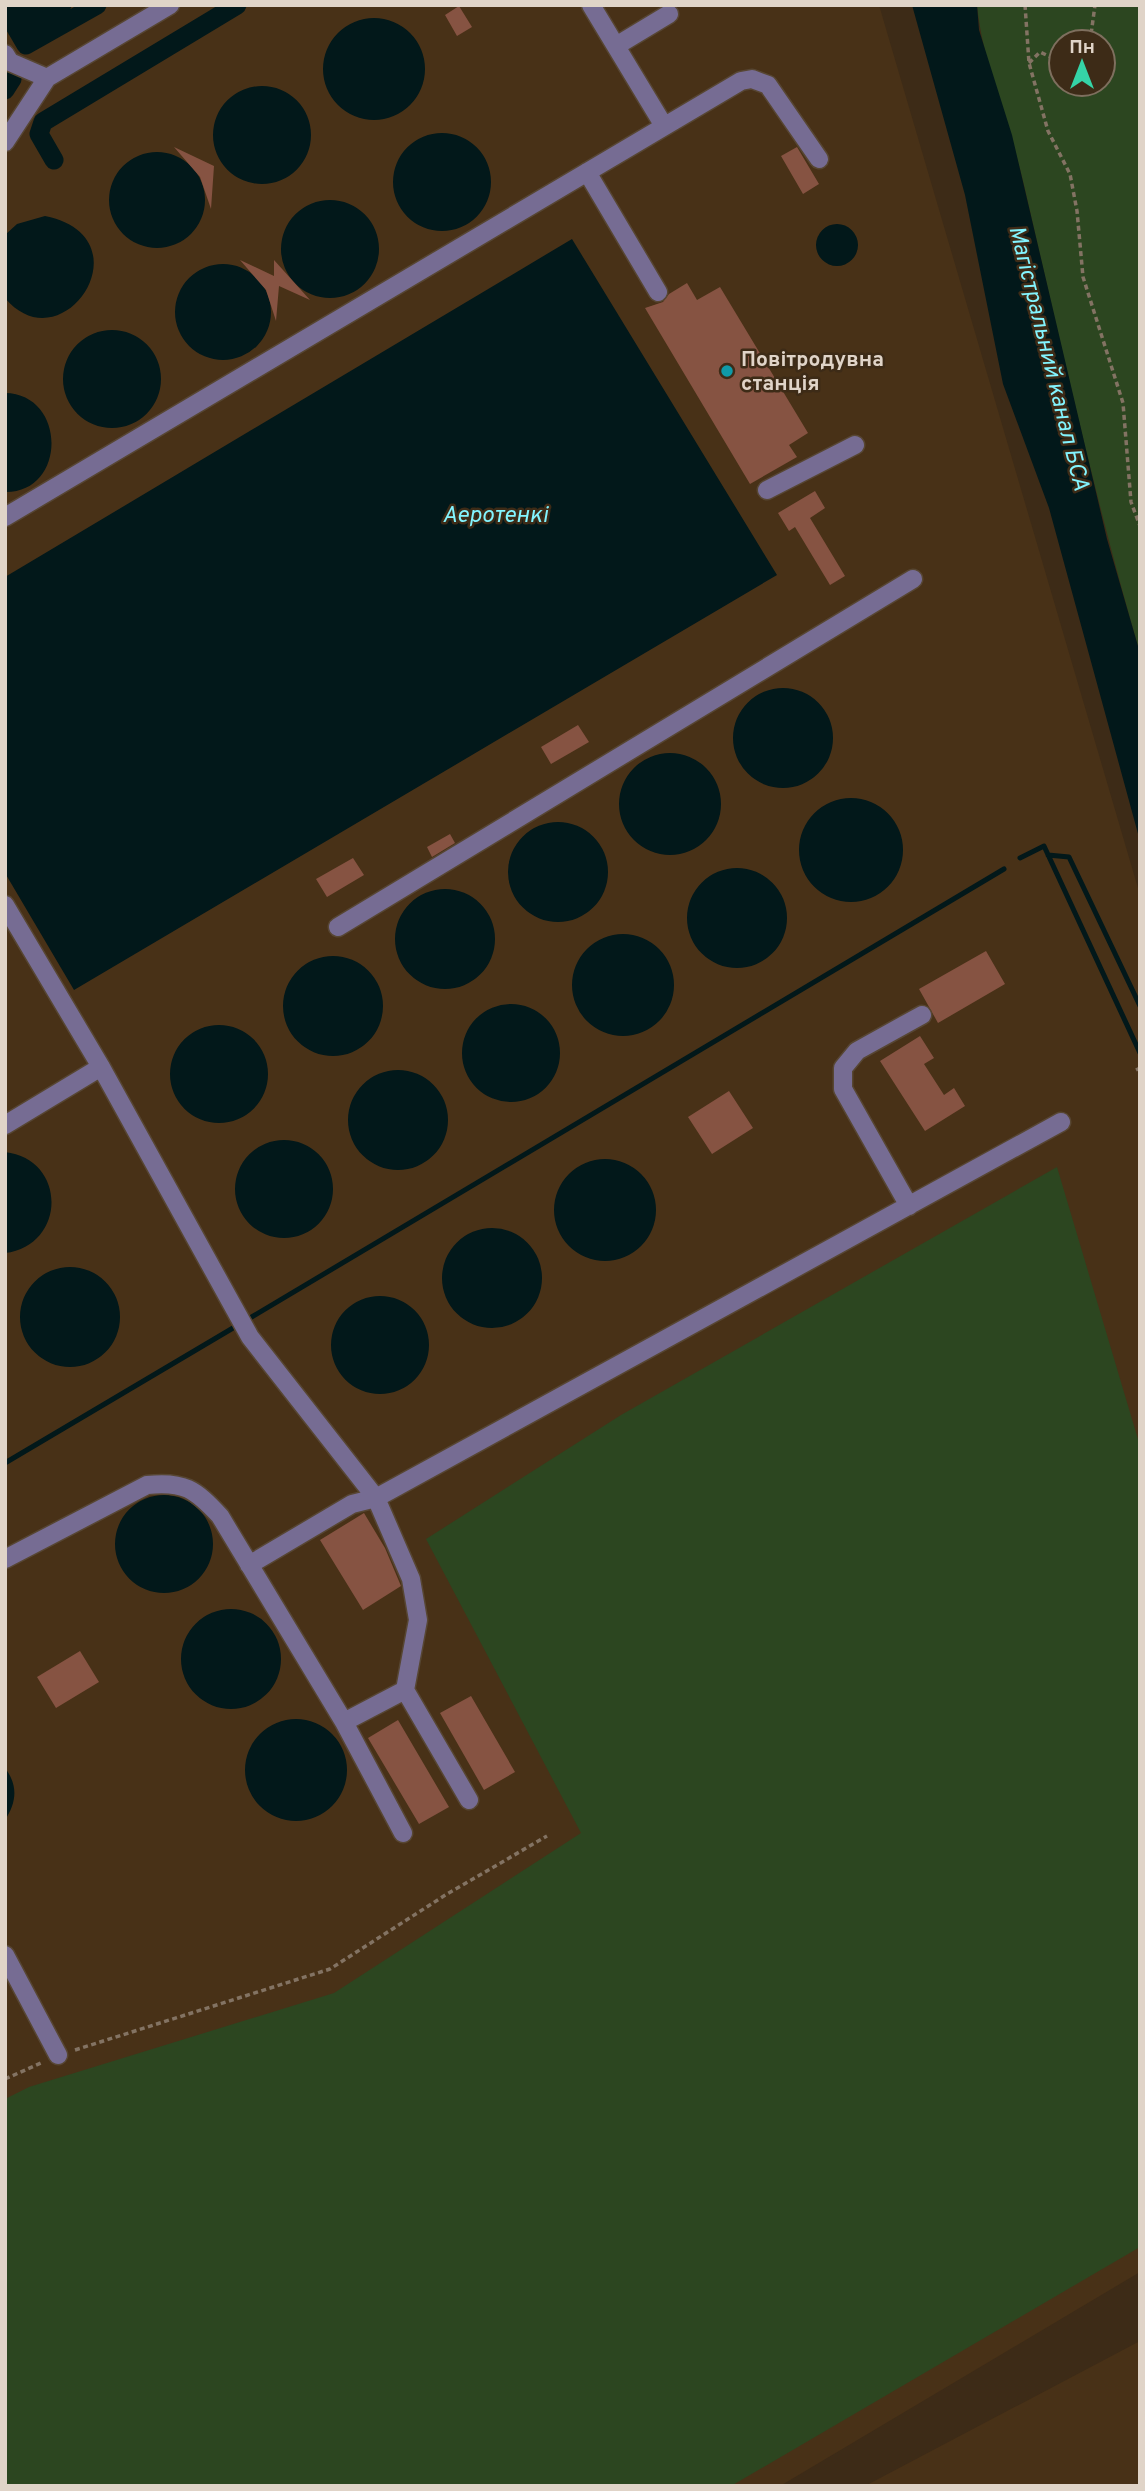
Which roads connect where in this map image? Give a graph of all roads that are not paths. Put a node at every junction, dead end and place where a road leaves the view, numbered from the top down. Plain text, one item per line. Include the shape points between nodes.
1 (170, 5) edge
2 (591, 5) edge
3 (669, 14) dead end
4 (616, 46) junction
5 (5, 54) edge
6 (47, 78) junction
7 (664, 126) junction
8 (5, 142) edge
9 (819, 159) dead end
10 (587, 172) junction
11 (658, 292) dead end
12 (855, 445) dead end
13 (767, 490) dead end
14 (5, 517) edge
15 (913, 579) dead end
16 (5, 905) edge
17 (338, 927) dead end
18 (922, 1015) dead end
19 (101, 1067) junction
20 (1061, 1122) dead end
21 (5, 1125) edge
22 (909, 1206) junction
23 (376, 1498) junction
24 (5, 1559) edge
25 (249, 1566) junction
26 (405, 1690) junction
27 (344, 1722) junction
28 (469, 1800) dead end
29 (403, 1833) dead end
30 (5, 1955) edge
31 (58, 2055) road end

1 - 6 lane
2 - 4 lane
3 - 4 lane
4 - 7 lane
5 - 6 lane via 10,62
6 - 8 lane
7 - 9 lane via 741,81 761,80
7 - 10 lane
10 - 11 lane
10 - 14 lane
12 - 13 lane
15 - 17 lane
16 - 19 lane
18 - 22 lane via 857,1051 843,1068 843,1089
19 - 21 lane
19 - 23 lane via 250,1337
20 - 22 lane
22 - 23 lane
23 - 25 lane via 352,1504
23 - 26 lane via 411,1578 418,1620
24 - 25 lane via 147,1485 173,1482 200,1494
25 - 27 lane
26 - 27 lane
26 - 28 lane
27 - 29 lane
30 - 31 lane

